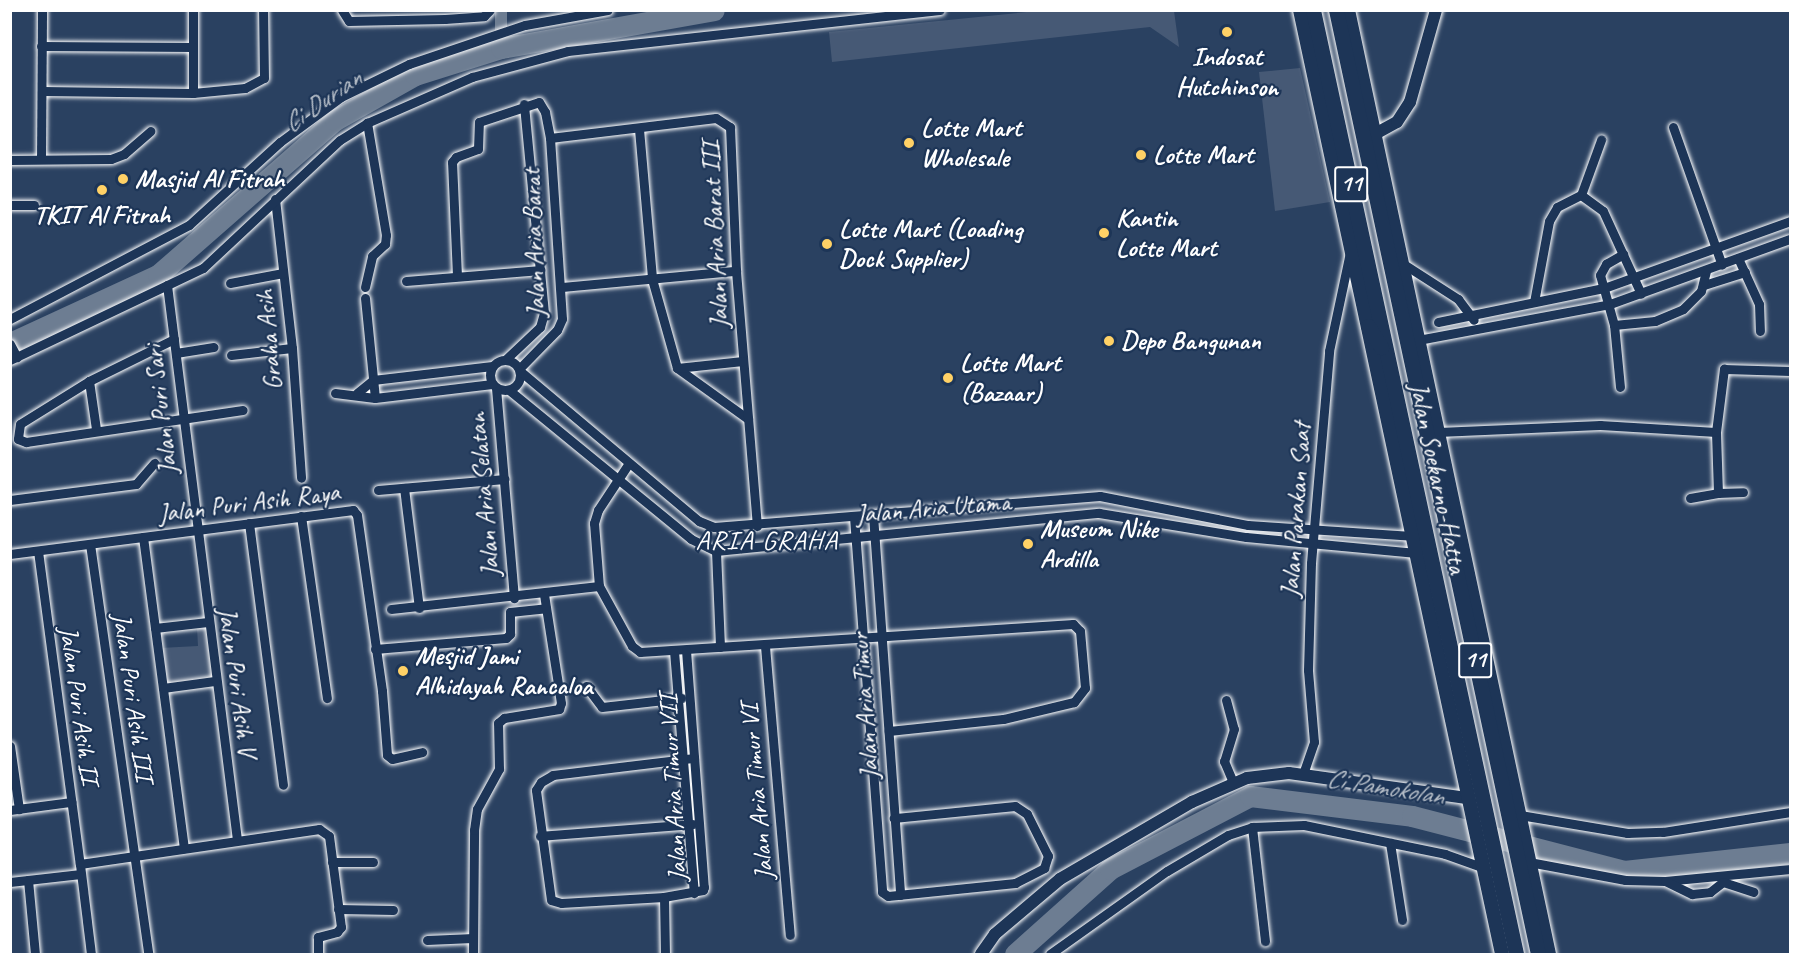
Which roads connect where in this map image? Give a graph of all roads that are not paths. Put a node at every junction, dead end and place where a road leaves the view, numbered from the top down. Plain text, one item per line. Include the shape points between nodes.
1 (42, 10) edge
2 (193, 10) edge
3 (263, 10) edge
4 (490, 10) edge
5 (608, 10) edge
6 (939, 10) edge
7 (1300, 10) edge
8 (1313, 10) edge
9 (1336, 10) edge
10 (1348, 10) edge
11 (1436, 10) edge
12 (343, 14) edge
13 (41, 46) junction
14 (193, 47) junction
15 (43, 91) junction
16 (193, 93) junction
17 (524, 104) junction
18 (367, 123) junction
19 (1672, 127) dead end
20 (639, 129) junction
21 (150, 131) dead end
22 (1375, 134) junction
23 (550, 138) junction
24 (1601, 140) dead end
25 (41, 159) junction
26 (10, 160) edge
27 (554, 188) junction
28 (534, 191) junction
29 (1581, 195) junction
30 (275, 199) junction
31 (10, 205) edge
32 (34, 206) dead end
33 (1791, 221) edge
34 (1791, 239) edge
35 (1351, 249) junction
36 (1717, 249) junction
37 (1623, 254) junction
38 (1738, 258) junction
39 (1402, 262) junction
40 (1722, 265) junction
41 (541, 270) junction
42 (736, 271) junction
43 (1706, 271) junction
44 (1745, 272) junction
45 (283, 273) junction
46 (457, 276) junction
47 (652, 279) junction
48 (1633, 279) junction
49 (406, 280) dead end
50 (230, 283) dead end
51 (167, 285) junction
52 (1704, 285) junction
53 (364, 286) dead end
54 (562, 287) junction
55 (1604, 288) junction
56 (1641, 294) junction
57 (365, 298) dead end
58 (1533, 302) junction
59 (1610, 304) junction
60 (1473, 316) junction
61 (10, 319) edge
62 (1438, 322) dead end
63 (1614, 325) junction
64 (1368, 326) junction
65 (1477, 328) junction
66 (1760, 331) dead end
67 (174, 339) junction
68 (1419, 340) junction
69 (214, 347) dead end
70 (292, 348) junction
71 (13, 352) edge
72 (176, 353) junction
73 (231, 355) dead end
74 (1388, 357) junction
75 (505, 360) junction
76 (742, 361) junction
77 (492, 366) junction
78 (677, 368) junction
79 (520, 370) junction
80 (1791, 371) edge
81 (373, 380) junction
82 (89, 381) junction
83 (494, 386) junction
84 (1620, 387) dead end
85 (509, 390) junction
86 (335, 393) dead end
87 (357, 393) junction
88 (375, 398) junction
89 (243, 410) dead end
90 (183, 418) junction
91 (748, 419) junction
92 (96, 429) junction
93 (1438, 432) junction
94 (1716, 432) junction
95 (154, 463) dead end
96 (629, 464) junction
97 (301, 478) dead end
98 (505, 479) junction
99 (618, 480) junction
100 (404, 488) junction
101 (378, 490) dead end
102 (1404, 491) junction
103 (1743, 492) dead end
104 (1718, 493) junction
105 (1100, 496) junction
106 (1690, 498) dead end
107 (1440, 499) junction
108 (10, 500) edge
109 (1418, 505) junction
110 (1099, 513) junction
111 (873, 515) junction
112 (301, 516) junction
113 (854, 517) junction
114 (249, 523) junction
115 (1248, 525) junction
116 (757, 526) junction
117 (196, 530) junction
118 (1313, 532) junction
119 (873, 535) junction
120 (856, 536) junction
121 (1412, 536) junction
122 (143, 537) junction
123 (1246, 537) junction
124 (1449, 537) junction
125 (90, 544) junction
126 (1312, 544) junction
127 (1421, 548) junction
128 (38, 551) junction
129 (716, 551) junction
130 (10, 554) edge
131 (1464, 554) junction
132 (599, 586) junction
133 (544, 595) junction
134 (514, 598) junction
135 (419, 608) junction
136 (546, 608) junction
137 (391, 609) dead end
138 (208, 622) junction
139 (155, 628) junction
140 (882, 635) junction
141 (863, 637) junction
142 (765, 646) junction
143 (720, 647) junction
144 (375, 649) junction
145 (686, 650) junction
146 (674, 651) junction
147 (216, 681) junction
148 (586, 686) dead end
149 (163, 688) junction
150 (689, 697) junction
151 (327, 698) dead end
152 (677, 698) junction
153 (1226, 700) dead end
154 (888, 731) junction
155 (10, 746) edge
156 (423, 752) dead end
157 (694, 758) junction
158 (682, 759) junction
159 (891, 771) junction
160 (873, 772) junction
161 (1303, 774) junction
162 (1233, 782) junction
163 (282, 785) dead end
164 (71, 802) junction
165 (1469, 803) junction
166 (15, 809) edge
167 (1791, 812) edge
168 (894, 818) junction
169 (1517, 821) junction
170 (699, 823) junction
171 (688, 825) junction
172 (1252, 827) junction
173 (540, 836) junction
174 (237, 840) junction
175 (1390, 843) junction
176 (184, 848) junction
177 (134, 855) junction
178 (1524, 855) junction
179 (333, 862) junction
180 (373, 862) dead end
181 (1484, 868) junction
182 (80, 869) junction
183 (1791, 869) edge
184 (1521, 878) junction
185 (28, 880) junction
186 (1665, 881) junction
187 (10, 882) edge
188 (1753, 892) dead end
189 (694, 893) junction
190 (900, 895) junction
191 (664, 897) junction
192 (338, 909) junction
193 (1539, 909) junction
194 (393, 910) dead end
195 (1402, 920) dead end
196 (790, 934) dead end
197 (473, 938) junction
198 (427, 940) dead end
199 (1265, 941) dead end
200 (35, 954) edge
201 (91, 954) edge
202 (148, 954) edge
203 (318, 954) edge
204 (473, 954) edge
205 (665, 954) edge
206 (981, 954) edge
207 (1050, 954) edge
208 (1502, 954) edge
209 (1516, 954) edge
210 (1538, 954) edge
211 (1549, 954) edge

1 - 13 street
2 - 14 street
3 - 16 street via 264,78 244,88
4 - 12 street via 480,16 445,19
5 - 61 street via 493,36 409,64 341,97 280,142 189,225
6 - 18 street via 568,51 472,77
7 - 35 main road
8 - 74 highway, Jalan Soekarno-Hatta / 11
9 - 107 highway, Jalan Soekarno-Hatta / 11
10 - 22 main road, Jalan Soekarno-Hatta
11 - 22 street via 1410,102 1397,122
13 - 14 street
13 - 15 street
14 - 16 street
15 - 16 street
15 - 25 street
17 - 23 street, Jalan Aria Barat via 538,102 545,112
17 - 28 street, Jalan Aria Barat
17 - 46 street via 479,122 478,149 453,159
18 - 30 street via 340,140
18 - 53 street via 386,235 385,244 372,256
19 - 36 street
20 - 23 street, Jalan Aria Barat III
20 - 42 street, Jalan Aria Barat III via 716,118 727,122 732,136
20 - 47 street
21 - 25 street via 124,154 111,159
22 - 39 main road, Jalan Soekarno-Hatta
23 - 27 street, Jalan Aria Barat
24 - 29 street
25 - 26 street
27 - 28 street
27 - 54 street, Jalan Aria Barat
28 - 41 street, Jalan Aria Barat
29 - 37 street via 1603,211
29 - 58 street via 1557,207 1548,221
30 - 45 street, Graha Asih
30 - 51 street via 210,262
31 - 32 street
33 - 36 street
34 - 38 street
35 - 64 main road, Jalan Soekarno-Hatta
35 - 118 street, Jalan Parakan Saat via 1329,351
36 - 40 street
36 - 48 street
37 - 48 street
37 - 55 street via 1611,259 1602,270
38 - 40 street
38 - 44 street
39 - 60 street via 1458,299
39 - 68 main road, Jalan Soekarno-Hatta
40 - 43 street
41 - 46 street
41 - 75 street, Jalan Aria Barat via 544,313 540,327
42 - 47 street
42 - 76 street, Jalan Aria Barat III
43 - 52 street
43 - 56 street
44 - 52 street
44 - 66 street via 1759,304
45 - 50 street
45 - 70 street, Graha Asih
46 - 49 street
47 - 54 street
47 - 78 street
48 - 55 street
48 - 56 street
51 - 67 street, Jalan Puri Sari
51 - 71 street
52 - 63 street via 1696,298 1671,315
54 - 79 street, Jalan Aria Barat via 561,325
55 - 58 street
55 - 59 street
56 - 59 street
57 - 81 street
58 - 60 street
59 - 63 street
59 - 65 street
60 - 62 street
60 - 65 street
63 - 84 street
64 - 74 highway
64 - 102 main road, Jalan Soekarno-Hatta
65 - 68 street
67 - 72 street, Jalan Puri Sari
67 - 82 street
68 - 93 main road, Jalan Soekarno-Hatta
69 - 72 street
70 - 73 street
70 - 97 street, Graha Asih
72 - 90 street, Jalan Puri Sari
74 - 109 highway, Jalan Soekarno-Hatta / 11
75 - 77 street
75 - 79 street
76 - 78 street
76 - 91 street, Jalan Aria Barat III
77 - 81 street
77 - 83 street
78 - 91 street
79 - 85 street via 518,383
79 - 96 street, Jalan Aria Utama
80 - 94 street via 1724,369
81 - 87 street
81 - 88 street
82 - 92 street
82 - 92 street via 18,427 18,439 26,442
83 - 85 street
83 - 88 street
83 - 98 street, Jalan Aria Selatan
85 - 99 street
86 - 87 street
87 - 88 street
89 - 90 street
90 - 92 street
90 - 117 street, Jalan Puri Sari
91 - 116 street, Jalan Aria Barat III
93 - 94 street via 1600,425
93 - 131 main road, Jalan Soekarno-Hatta
94 - 104 street
95 - 108 street via 136,484
96 - 99 street
96 - 116 street, Jalan Aria Utama via 704,525
98 - 100 street
98 - 134 street, Jalan Aria Selatan
99 - 129 street via 691,540
99 - 132 street via 596,514
100 - 101 street
100 - 135 street
102 - 109 highway
102 - 121 main road, Jalan Soekarno-Hatta
103 - 104 street
104 - 106 street
105 - 110 street
105 - 111 street, Jalan Aria Utama
105 - 115 street, Jalan Aria Utama
107 - 109 highway via 1432,511
107 - 124 highway, Jalan Soekarno-Hatta / 11
109 - 127 highway, Jalan Soekarno-Hatta / 11
110 - 119 street, Jalan Aria Utama
110 - 123 street, Jalan Aria Utama
111 - 113 street, Jalan Aria Utama
111 - 119 street, Jalan Aria Timur
112 - 114 street, Jalan Puri Asih Raya
112 - 144 street, Jalan Puri Asih Raya via 351,510 356,513
112 - 151 street
113 - 116 street, Jalan Aria Utama
113 - 120 street, Jalan Aria Timur
114 - 117 street, Jalan Puri Asih Raya
114 - 163 street
115 - 118 street, Jalan Aria Utama
115 - 123 street
117 - 122 street, Jalan Puri Asih Raya
117 - 138 street, Jalan Puri Asih V
118 - 121 street, Jalan Aria Utama
118 - 126 street, Jalan Parakan Saat
119 - 120 street, Jalan Aria Utama
119 - 140 street, Jalan Aria Timur
120 - 129 street, Jalan Aria Utama
120 - 141 street, Jalan Aria Timur
121 - 127 main road, Jalan Soekarno-Hatta
122 - 125 street, Jalan Puri Asih Raya
122 - 139 street
123 - 126 street, Jalan Aria Utama
124 - 127 highway via 1436,530
124 - 131 highway
124 - 169 highway, Jalan Soekarno-Hatta / 11
125 - 128 street, Jalan Puri Asih Raya
125 - 177 street, Jalan Puri Asih III
126 - 127 street, Jalan Aria Utama
126 - 161 street, Jalan Parakan Saat via 1308,670 1314,742
127 - 165 main road, Jalan Soekarno-Hatta
127 - 209 highway, Jalan Soekarno-Hatta / 11
128 - 130 street, Jalan Puri Asih Raya
128 - 164 street, Jalan Puri Asih II
129 - 143 street
131 - 169 main road, Jalan Soekarno-Hatta
132 - 133 street
132 - 146 street via 636,650
133 - 134 street
133 - 136 street
134 - 135 street
135 - 137 street
136 - 144 street via 510,612 510,634 506,638
136 - 197 street via 561,703 555,710 504,718 498,723 498,769 477,809 474,830
138 - 139 street
138 - 147 street, Jalan Puri Asih V
139 - 149 street
140 - 141 street
140 - 154 street, Jalan Aria Timur
140 - 154 street via 1073,624 1082,635 1085,688 1074,702 1003,719
141 - 142 street
141 - 160 street, Jalan Aria Timur
142 - 143 street
142 - 196 street, Jalan Aria Timur VI
143 - 145 street
144 - 156 street via 387,755 392,759
145 - 146 street
145 - 150 street, Jalan Aria Timur VII
146 - 152 street, Jalan Aria Timur VII
147 - 149 street
147 - 174 street, Jalan Puri Asih V
148 - 152 street via 602,707
149 - 176 street
150 - 152 street
150 - 157 street, Jalan Aria Timur VII
152 - 158 street, Jalan Aria Timur VII
153 - 162 street via 1234,729 1224,761
154 - 159 street, Jalan Aria Timur
155 - 166 street
157 - 158 street
157 - 170 street, Jalan Aria Timur VII
158 - 171 street, Jalan Aria Timur VII
158 - 173 street via 545,778 536,790
159 - 160 street
159 - 168 street, Jalan Aria Timur
160 - 190 street, Jalan Aria Timur via 882,892 886,896
161 - 162 street via 1268,774
161 - 165 street
162 - 206 street via 1143,828 1060,879 995,934
164 - 166 street
164 - 182 street, Jalan Puri Asih II
165 - 181 main road, Jalan Soekarno-Hatta
167 - 169 street via 1639,832
168 - 190 street, Jalan Aria Timur
168 - 190 street via 1015,806 1027,814 1048,856 1044,868 1015,883
169 - 178 highway, Jalan Soekarno-Hatta / 11
170 - 171 street
170 - 189 street, Jalan Aria Timur VII via 704,887
171 - 173 street
171 - 189 street, Jalan Aria Timur VII
172 - 175 street via 1304,825
172 - 199 street
172 - 207 street via 1228,835 1167,871
173 - 191 street via 553,902
174 - 176 street
174 - 179 street via 323,830 329,836
175 - 181 street via 1445,854
175 - 195 street
176 - 177 street
177 - 182 street
177 - 202 street, Jalan Puri Asih III
178 - 184 highway, Jalan Soekarno-Hatta / 11
178 - 186 street via 1625,880
178 - 193 main road, Jalan Soekarno-Hatta
179 - 180 street
179 - 192 street
181 - 208 main road, Jalan Soekarno-Hatta
182 - 185 street
182 - 201 street, Jalan Puri Asih II
183 - 186 street
184 - 193 highway
184 - 210 highway, Jalan Soekarno-Hatta / 11
185 - 187 street
185 - 200 street
186 - 188 street via 1692,894 1710,892 1723,882
189 - 191 street
191 - 205 street
192 - 194 street
192 - 203 street via 340,929 318,937
193 - 211 main road, Jalan Soekarno-Hatta
197 - 198 street
197 - 204 street

